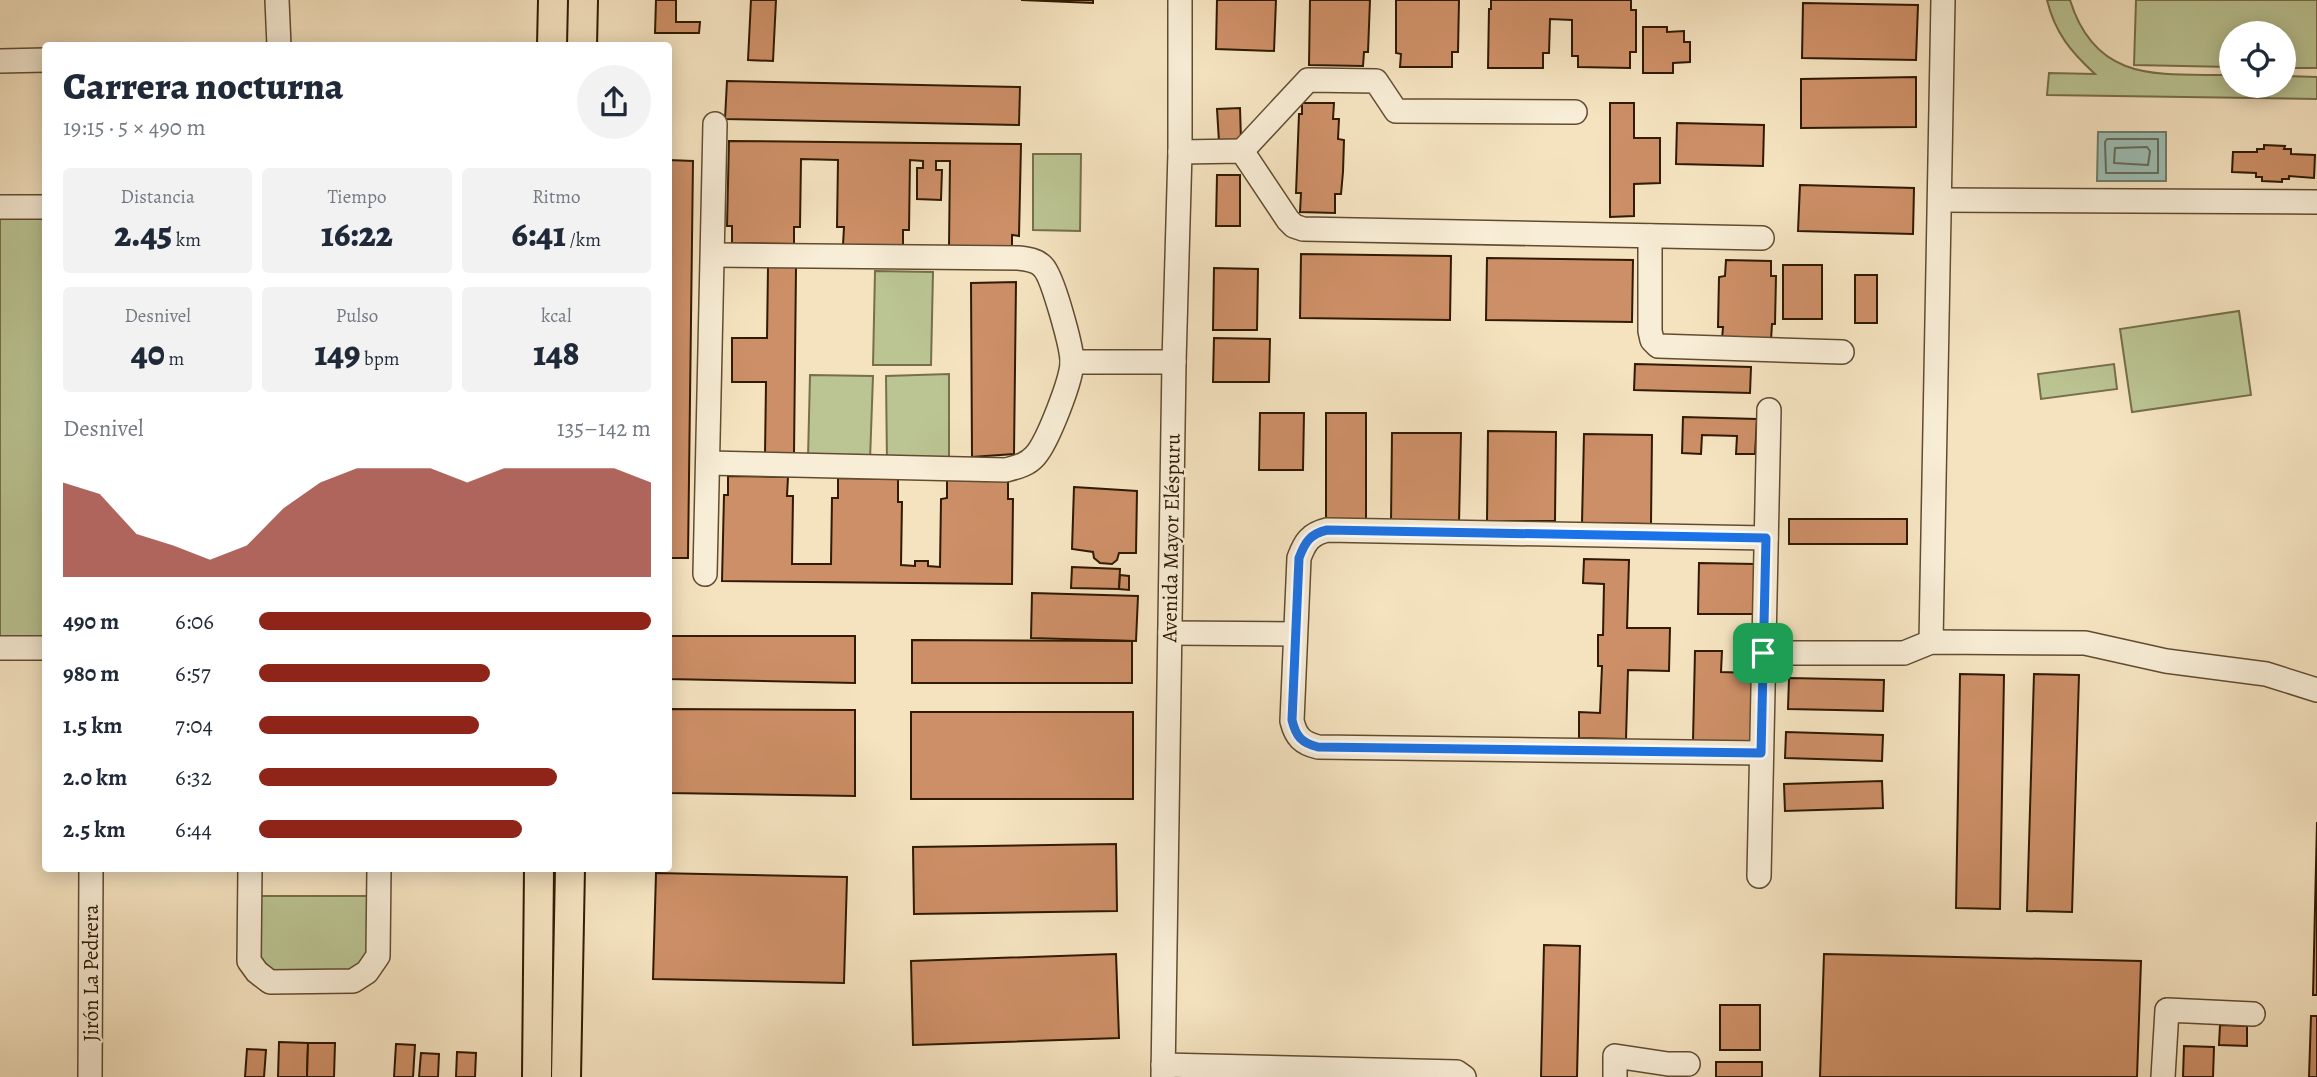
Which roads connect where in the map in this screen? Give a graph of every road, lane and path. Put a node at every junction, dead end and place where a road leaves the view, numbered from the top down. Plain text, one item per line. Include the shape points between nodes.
1 (277, 0) edge
2 (553, 0) edge
3 (583, 0) edge
4 (1180, 0) edge
5 (1943, 0) edge
6 (279, 42) edge
7 (552, 42) edge
8 (582, 42) edge
9 (42, 60) edge
10 (0, 61) edge
11 (1575, 112) dead end
12 (715, 124) dead end
13 (1242, 151) junction
14 (1180, 152) junction
15 (1940, 200) junction
16 (2317, 202) edge
17 (0, 207) edge
18 (42, 207) edge
19 (1650, 236) junction
20 (1762, 238) dead end
21 (713, 255) junction
22 (1842, 352) dead end
23 (1072, 362) junction
24 (1174, 362) junction
25 (1769, 410) dead end
26 (708, 463) junction
27 (1766, 538) junction
28 (705, 575) dead end
29 (1170, 633) junction
30 (1295, 634) junction
31 (1931, 642) junction
32 (0, 648) edge
33 (42, 648) edge
34 (1763, 653) junction
35 (2317, 690) edge
36 (1761, 753) junction
37 (91, 872) edge
38 (250, 872) edge
39 (379, 872) edge
40 (539, 872) edge
41 (570, 872) edge
42 (1759, 876) dead end
43 (2253, 1014) dead end
44 (1674, 1068) edge
45 (1163, 1071) edge
46 (90, 1077) edge
47 (537, 1077) edge
48 (566, 1077) edge
49 (1464, 1077) edge
50 (1615, 1077) edge
51 (2163, 1077) edge

1 - 6 street
2 - 7 main road
3 - 8 main road
4 - 14 street, Avenida Mayor Eléspuru
5 - 15 street
9 - 10 street
11 - 13 street via 1396,111 1376,81 1308,79
12 - 21 street
13 - 14 street
13 - 19 street via 1288,220 1303,229
14 - 24 street, Avenida Mayor Eléspuru
15 - 16 street
15 - 31 street
17 - 18 street
19 - 20 street
19 - 22 street via 1650,331 1658,346
21 - 23 street via 1034,261 1051,279
21 - 26 street
23 - 24 street
23 - 26 street via 1042,447 1018,467
24 - 29 street, Avenida Mayor Eléspuru
25 - 27 street
26 - 28 street
27 - 30 street via 1327,530 1315,533 1304,544 1299,558
27 - 34 street
29 - 30 street
29 - 45 street, Avenida Mayor Eléspuru
30 - 36 street via 1292,720 1295,733 1305,744
31 - 34 street via 1904,653
31 - 35 street via 2085,643 2166,661 2266,674
32 - 33 street
34 - 36 street
36 - 42 street
37 - 46 street, Jirón La Pedrera
38 - 39 street via 249,961 270,982 353,981 367,972 378,956
40 - 47 main road
41 - 48 main road
43 - 51 street via 2167,1010
44 - 50 street via 1615,1056
45 - 49 street via 1457,1072

